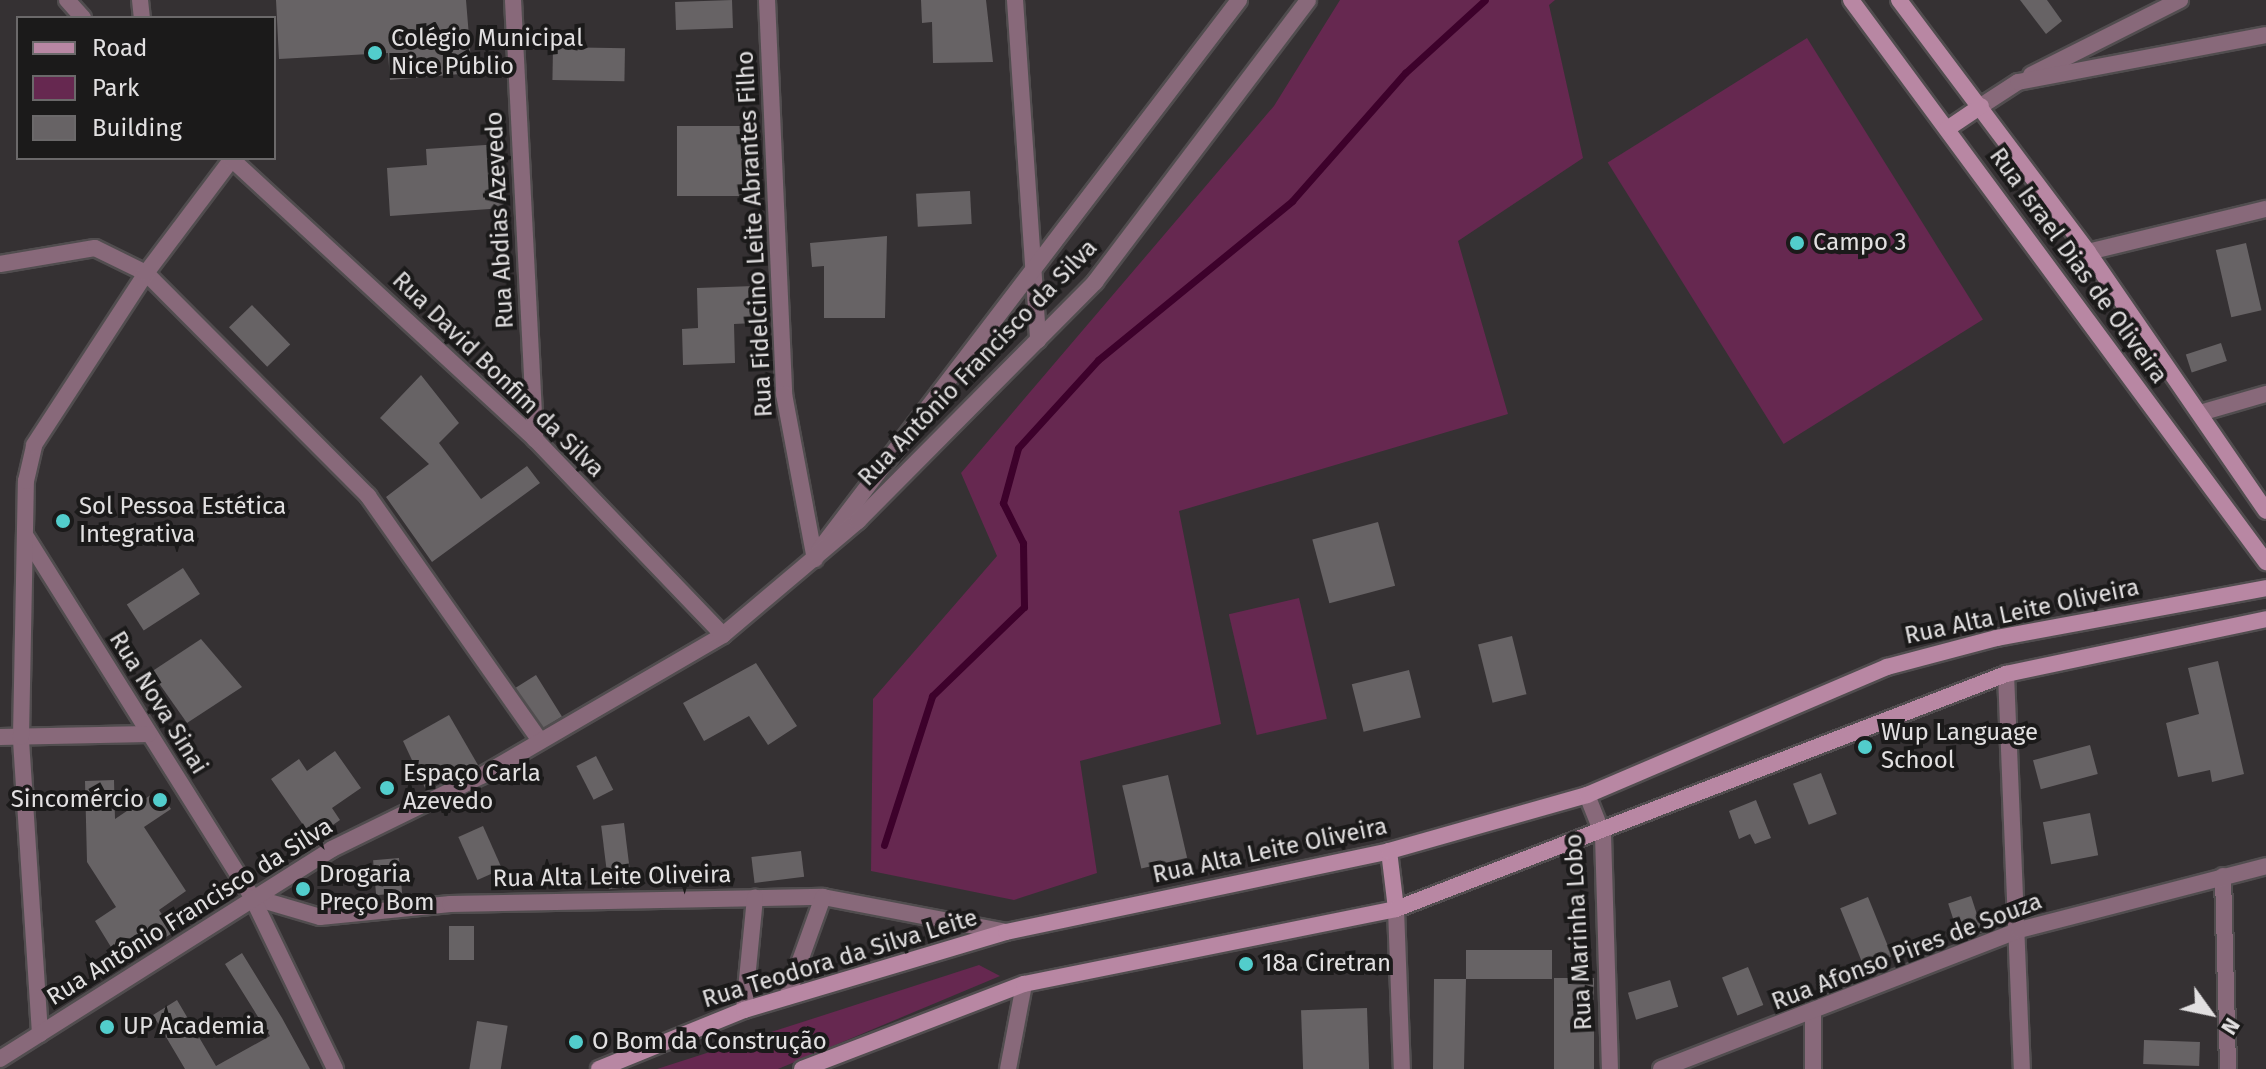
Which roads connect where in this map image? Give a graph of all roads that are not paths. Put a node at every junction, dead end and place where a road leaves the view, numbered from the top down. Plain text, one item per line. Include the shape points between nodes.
1 (67, 0) edge
2 (513, 0) edge
3 (767, 0) edge
4 (1015, 0) edge
5 (1239, 0) edge
6 (1308, 0) edge
7 (1851, 0) edge
8 (1899, 0) edge
9 (2180, 0) edge
10 (81, 16) edge
11 (2266, 35) edge
12 (2018, 82) junction
13 (1981, 106) junction
14 (1947, 129) junction
15 (231, 160) edge
16 (234, 160) edge
17 (2266, 209) edge
18 (2088, 252) junction
19 (0, 264) edge
20 (146, 273) junction
21 (1030, 278) junction
22 (1038, 340) junction
23 (2266, 394) edge
24 (2200, 413) junction
25 (535, 439) junction
26 (2266, 511) edge
27 (25, 535) junction
28 (815, 559) junction
29 (2266, 562) edge
30 (2266, 588) edge
31 (2266, 619) edge
32 (723, 635) junction
33 (2006, 674) junction
34 (149, 734) junction
35 (0, 737) edge
36 (21, 737) junction
37 (540, 741) junction
38 (1587, 795) junction
39 (1603, 835) junction
40 (1389, 851) junction
41 (2266, 866) edge
42 (2223, 876) junction
43 (252, 897) junction
44 (823, 897) junction
45 (755, 898) junction
46 (1396, 909) junction
47 (2019, 930) junction
48 (1006, 932) junction
49 (1024, 984) junction
50 (787, 997) junction
51 (744, 1010) junction
52 (1813, 1014) junction
53 (40, 1034) junction
54 (0, 1059) edge
55 (335, 1069) edge
56 (602, 1069) edge
57 (802, 1069) edge
58 (1008, 1069) edge
59 (1402, 1069) edge
60 (1610, 1069) edge
61 (1661, 1069) edge
62 (1813, 1069) edge
63 (2022, 1069) edge
64 (2228, 1069) edge

1 - 10 street
2 - 25 street, Rua Abdias Azevedo
3 - 28 street, Rua Fidelcino Leite Abrantes Filho via 784,394
4 - 21 street
5 - 21 street, Rua Antônio Francisco da Silva
6 - 22 street, Rua Antônio Francisco da Silva via 1095,282
7 - 14 main road, Rua Israel Dias de Oliveira
8 - 13 main road, Rua Israel Dias de Oliveira
9 - 12 street
11 - 12 street
12 - 13 street
13 - 14 main road
13 - 18 main road, Rua Israel Dias de Oliveira
14 - 29 main road, Rua Israel Dias de Oliveira
15 - 20 street
16 - 25 street, Rua David Bonfim da Silva
17 - 18 street
18 - 24 main road, Rua Israel Dias de Oliveira
19 - 20 street via 95,248
20 - 27 street via 34,445
20 - 37 street via 368,496
21 - 22 street
21 - 28 street, Rua Antônio Francisco da Silva via 827,534
22 - 28 street, Rua Antônio Francisco da Silva
23 - 24 street
24 - 26 main road, Rua Israel Dias de Oliveira
25 - 32 street, Rua David Bonfim da Silva
27 - 34 street, Rua Nova Sinai
27 - 36 street
28 - 32 street, Rua Antônio Francisco da Silva
30 - 38 main road, Rua Alta Leite Oliveira via 1997,638 1887,667
31 - 33 main road
32 - 37 street, Rua Antônio Francisco da Silva
33 - 39 main road
33 - 47 street
34 - 36 street
34 - 43 street, Rua Nova Sinai
35 - 36 street
36 - 53 street
37 - 43 street, Rua Antônio Francisco da Silva
38 - 39 street, Rua Marinha Lobo
38 - 40 main road, Rua Alta Leite Oliveira
39 - 46 main road
39 - 60 street, Rua Marinha Lobo
40 - 46 main road
40 - 48 main road, Rua Alta Leite Oliveira
41 - 42 street, Rua Afonso Pires de Souza
42 - 47 street, Rua Afonso Pires de Souza
42 - 64 street
43 - 45 street, Rua Alta Leite Oliveira via 320,917 450,904
43 - 53 street, Rua Antônio Francisco da Silva
43 - 55 street, Rua Nova Sinai
44 - 45 street, Rua Alta Leite Oliveira
44 - 48 street, Rua Alta Leite Oliveira
44 - 50 street
45 - 51 street
46 - 49 main road
46 - 59 street
47 - 52 street, Rua Afonso Pires de Souza
47 - 63 street
48 - 50 main road, Rua Teodora da Silva Leite
49 - 57 main road
49 - 58 street
50 - 51 main road, Rua Teodora da Silva Leite
51 - 56 main road, Rua Teodora da Silva Leite
52 - 61 street, Rua Afonso Pires de Souza
52 - 62 street
53 - 54 street, Rua Antônio Francisco da Silva

